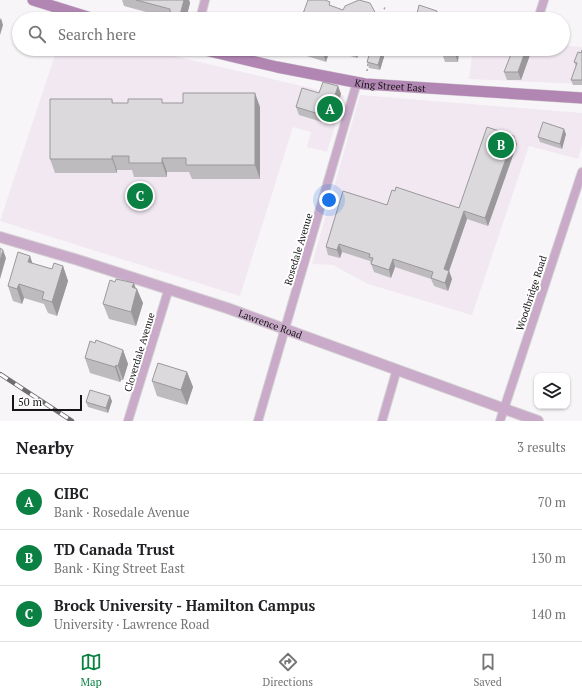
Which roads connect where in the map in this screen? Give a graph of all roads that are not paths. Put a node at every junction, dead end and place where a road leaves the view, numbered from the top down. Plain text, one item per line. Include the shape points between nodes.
1 (33, 0) edge
2 (205, 0) edge
3 (544, 0) edge
4 (62, 5) edge
5 (78, 12) edge
6 (202, 12) edge
7 (540, 12) edge
8 (231, 56) edge
9 (357, 82) junction
10 (582, 98) edge
11 (582, 172) edge
12 (0, 237) edge
13 (169, 288) junction
14 (286, 329) junction
15 (397, 369) junction
16 (504, 408) junction
17 (128, 421) edge
18 (258, 421) edge
19 (382, 421) edge
20 (500, 421) edge
21 (538, 421) edge

1 - 4 main road
2 - 6 street
3 - 7 street
4 - 5 main road
8 - 9 main road, King Street East
9 - 10 main road, King Street East
9 - 14 street, Rosedale Avenue
11 - 16 street, Woodbridge Road
12 - 13 street, Lawrence Road
13 - 14 street, Lawrence Road
13 - 17 street, Cloverdale Avenue
14 - 15 street, Lawrence Road
14 - 18 street, Rosedale Avenue
15 - 16 street, Lawrence Road
15 - 19 street
16 - 20 street, Woodbridge Road
16 - 21 street, Lawrence Road

